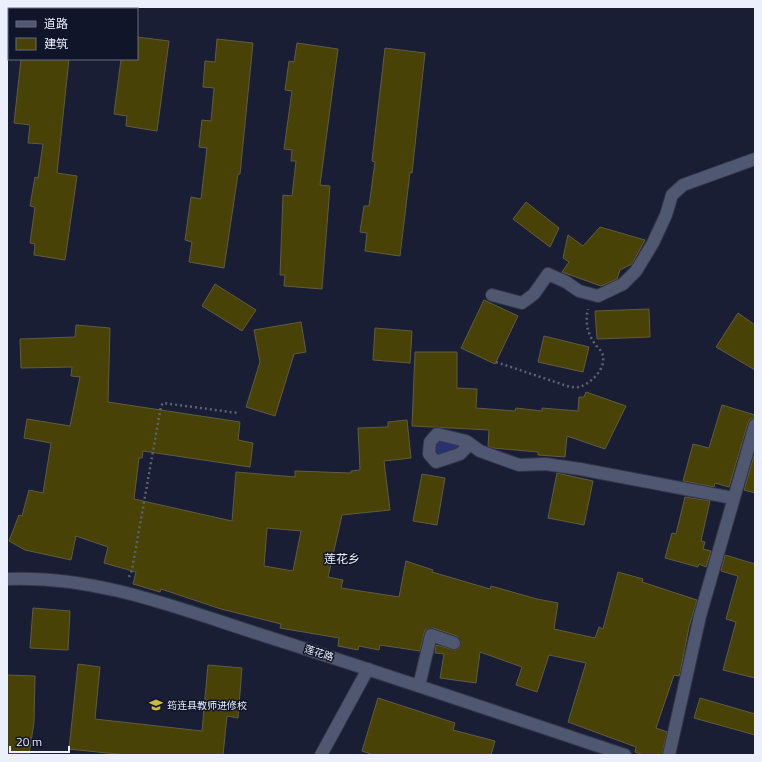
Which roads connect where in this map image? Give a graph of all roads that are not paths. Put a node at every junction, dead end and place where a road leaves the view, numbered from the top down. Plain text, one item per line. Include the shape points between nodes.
1 (755, 159) edge
2 (492, 295) dead end
3 (755, 425) edge
4 (470, 444) dead end
5 (733, 498) junction
6 (7, 579) edge
7 (454, 642) dead end
8 (368, 669) junction
9 (419, 686) junction
10 (321, 755) edge
11 (625, 755) edge
12 (669, 755) edge

1 - 2 street via 683,185 672,195 653,242 636,271 623,284 598,296 579,291 548,274 534,294 522,303
3 - 5 street
4 - 5 street via 492,456 519,465 545,464 580,469
5 - 12 street via 700,616
6 - 8 street, 莲花路 via 36,578 91,584
7 - 9 street via 431,636
8 - 9 street, 莲花路
8 - 10 street
9 - 11 street, 莲花路

